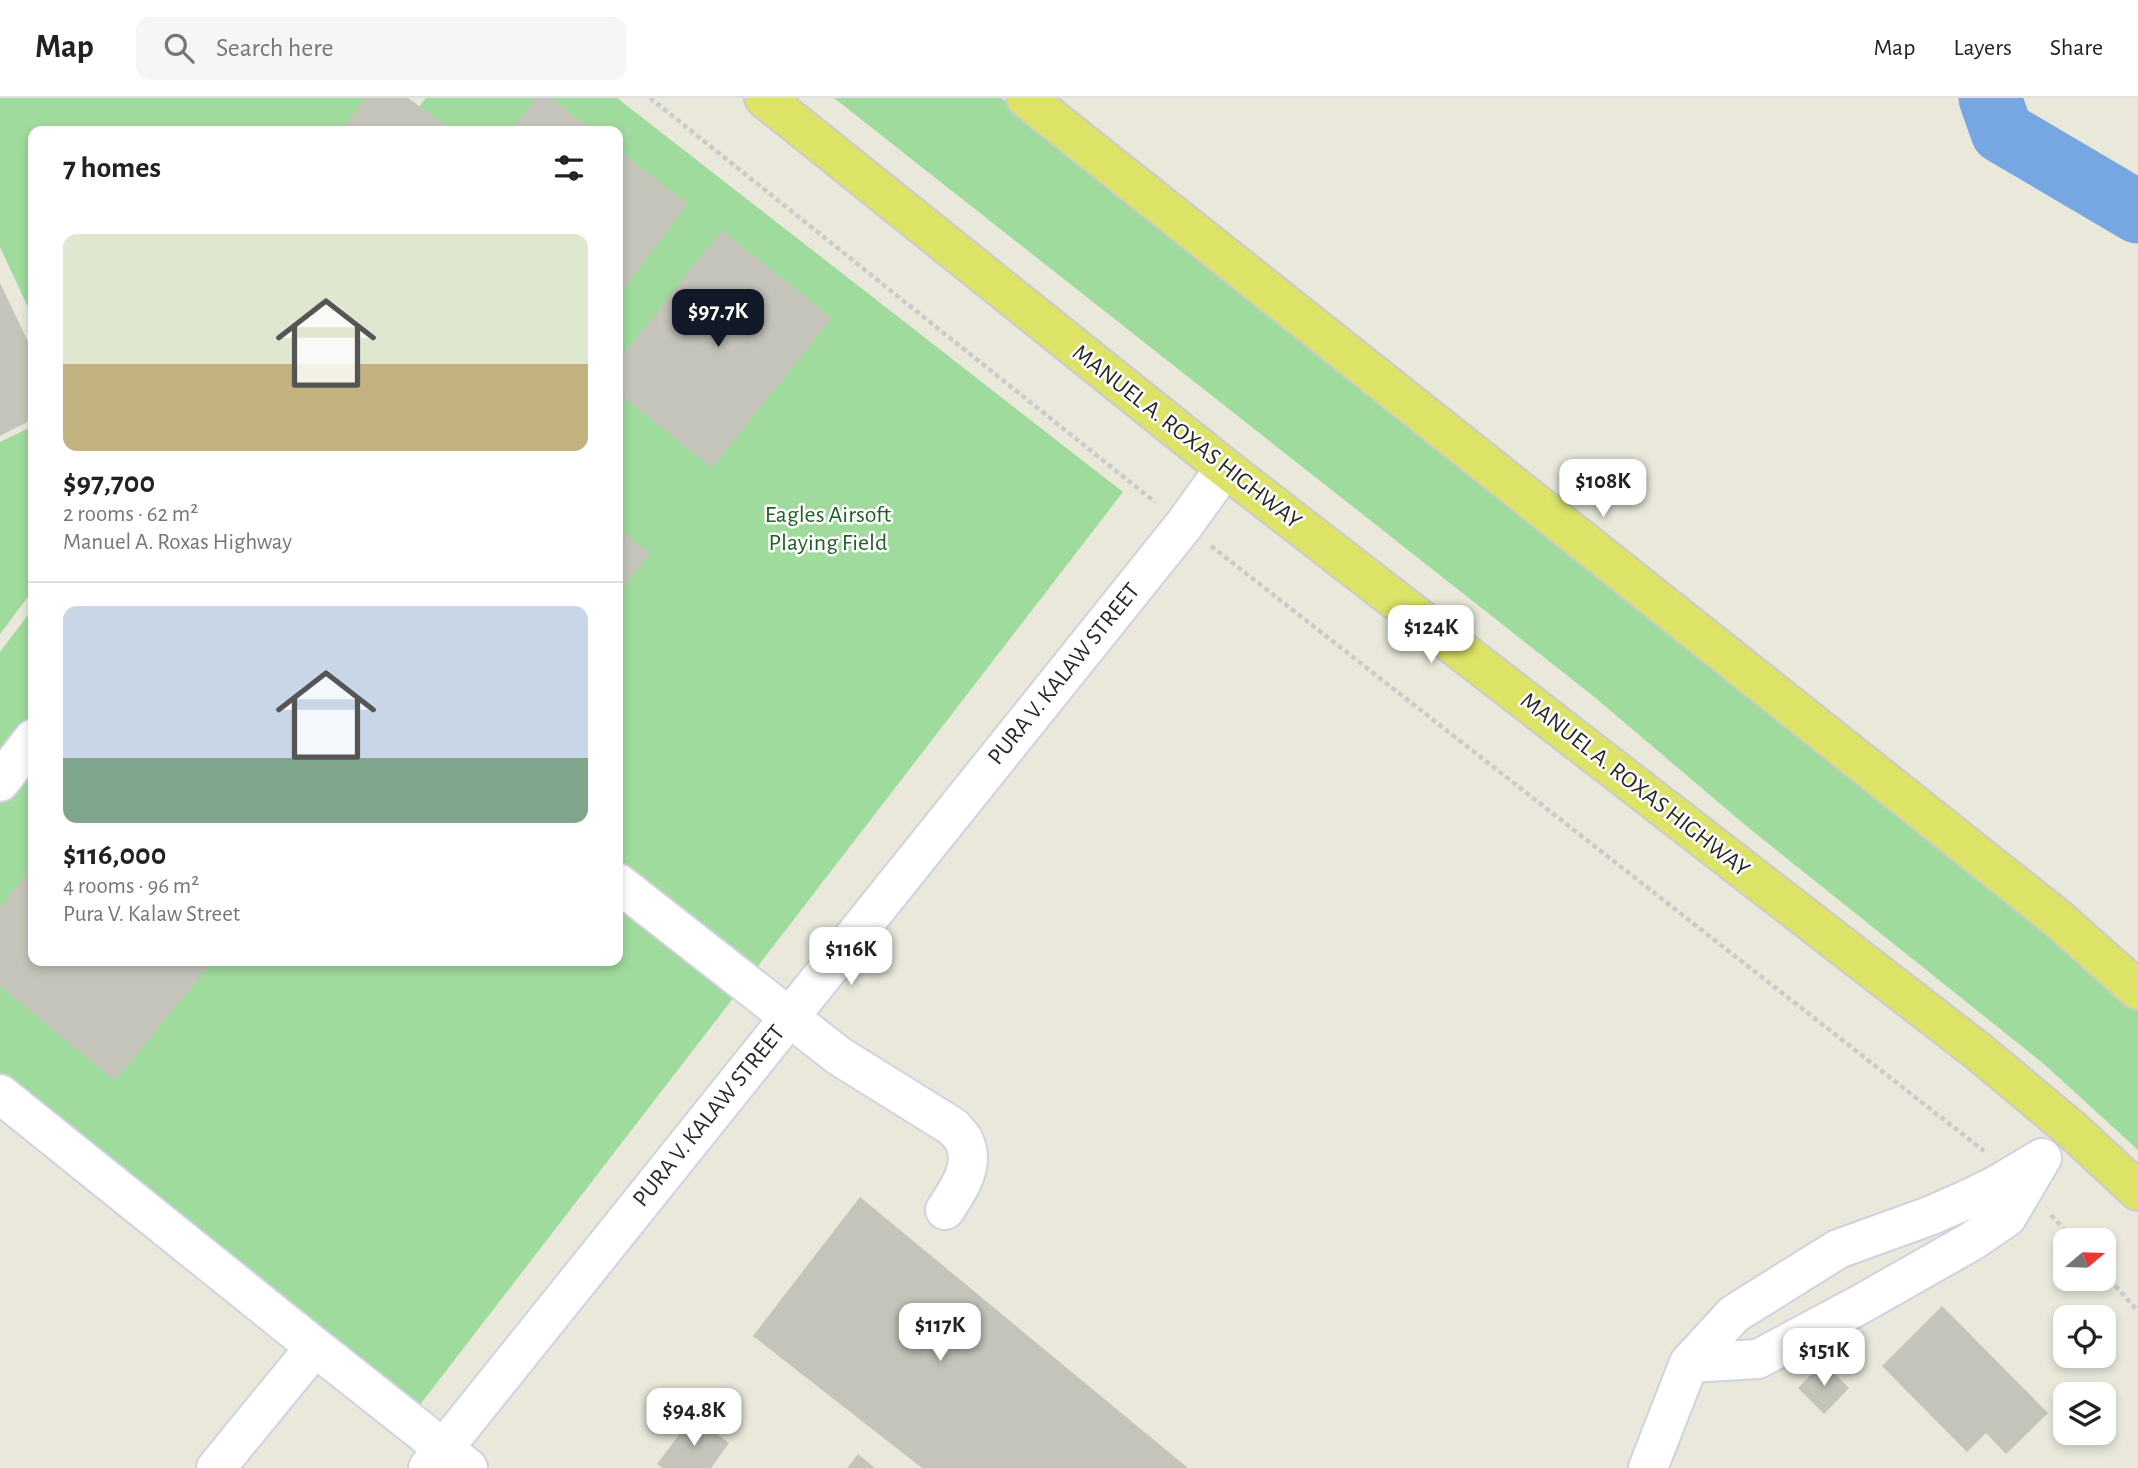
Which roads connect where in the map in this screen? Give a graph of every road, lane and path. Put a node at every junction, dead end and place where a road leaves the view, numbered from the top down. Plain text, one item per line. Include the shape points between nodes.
1 (650, 98) edge
2 (764, 98) edge
3 (1026, 98) edge
4 (1225, 468) junction
5 (1184, 525) junction
6 (28, 746) edge
7 (0, 782) edge
8 (623, 887) edge
9 (2138, 990) edge
10 (789, 1017) junction
11 (0, 1094) edge
12 (2070, 1128) junction
13 (2027, 1172) junction
14 (2138, 1191) edge
15 (945, 1210) dead end
16 (2065, 1228) edge
17 (2116, 1286) edge
18 (2138, 1311) edge
19 (315, 1347) junction
20 (1689, 1363) junction
21 (446, 1461) edge
22 (216, 1468) edge
23 (1648, 1468) edge

1 - 5 path
2 - 4 main road, MANUEL A. ROXAS HIGHWAY
3 - 9 main road via 2057,918
4 - 5 street, PURA V. KALAW STREET
4 - 12 main road, MANUEL A. ROXAS HIGHWAY via 1979,1052
5 - 10 street, PURA V. KALAW STREET
5 - 13 path
6 - 7 street
8 - 10 street
10 - 15 street via 839,1056 953,1127 964,1142 967,1159 964,1179
10 - 21 street, PURA V. KALAW STREET
11 - 19 street
12 - 13 street
12 - 14 main road, MANUEL A. ROXAS HIGHWAY
13 - 16 path
13 - 20 street via 1933,1215 1838,1249 1734,1314
13 - 20 street via 2007,1217 1861,1304 1759,1359
17 - 18 path
19 - 21 street
19 - 22 street
20 - 23 street

